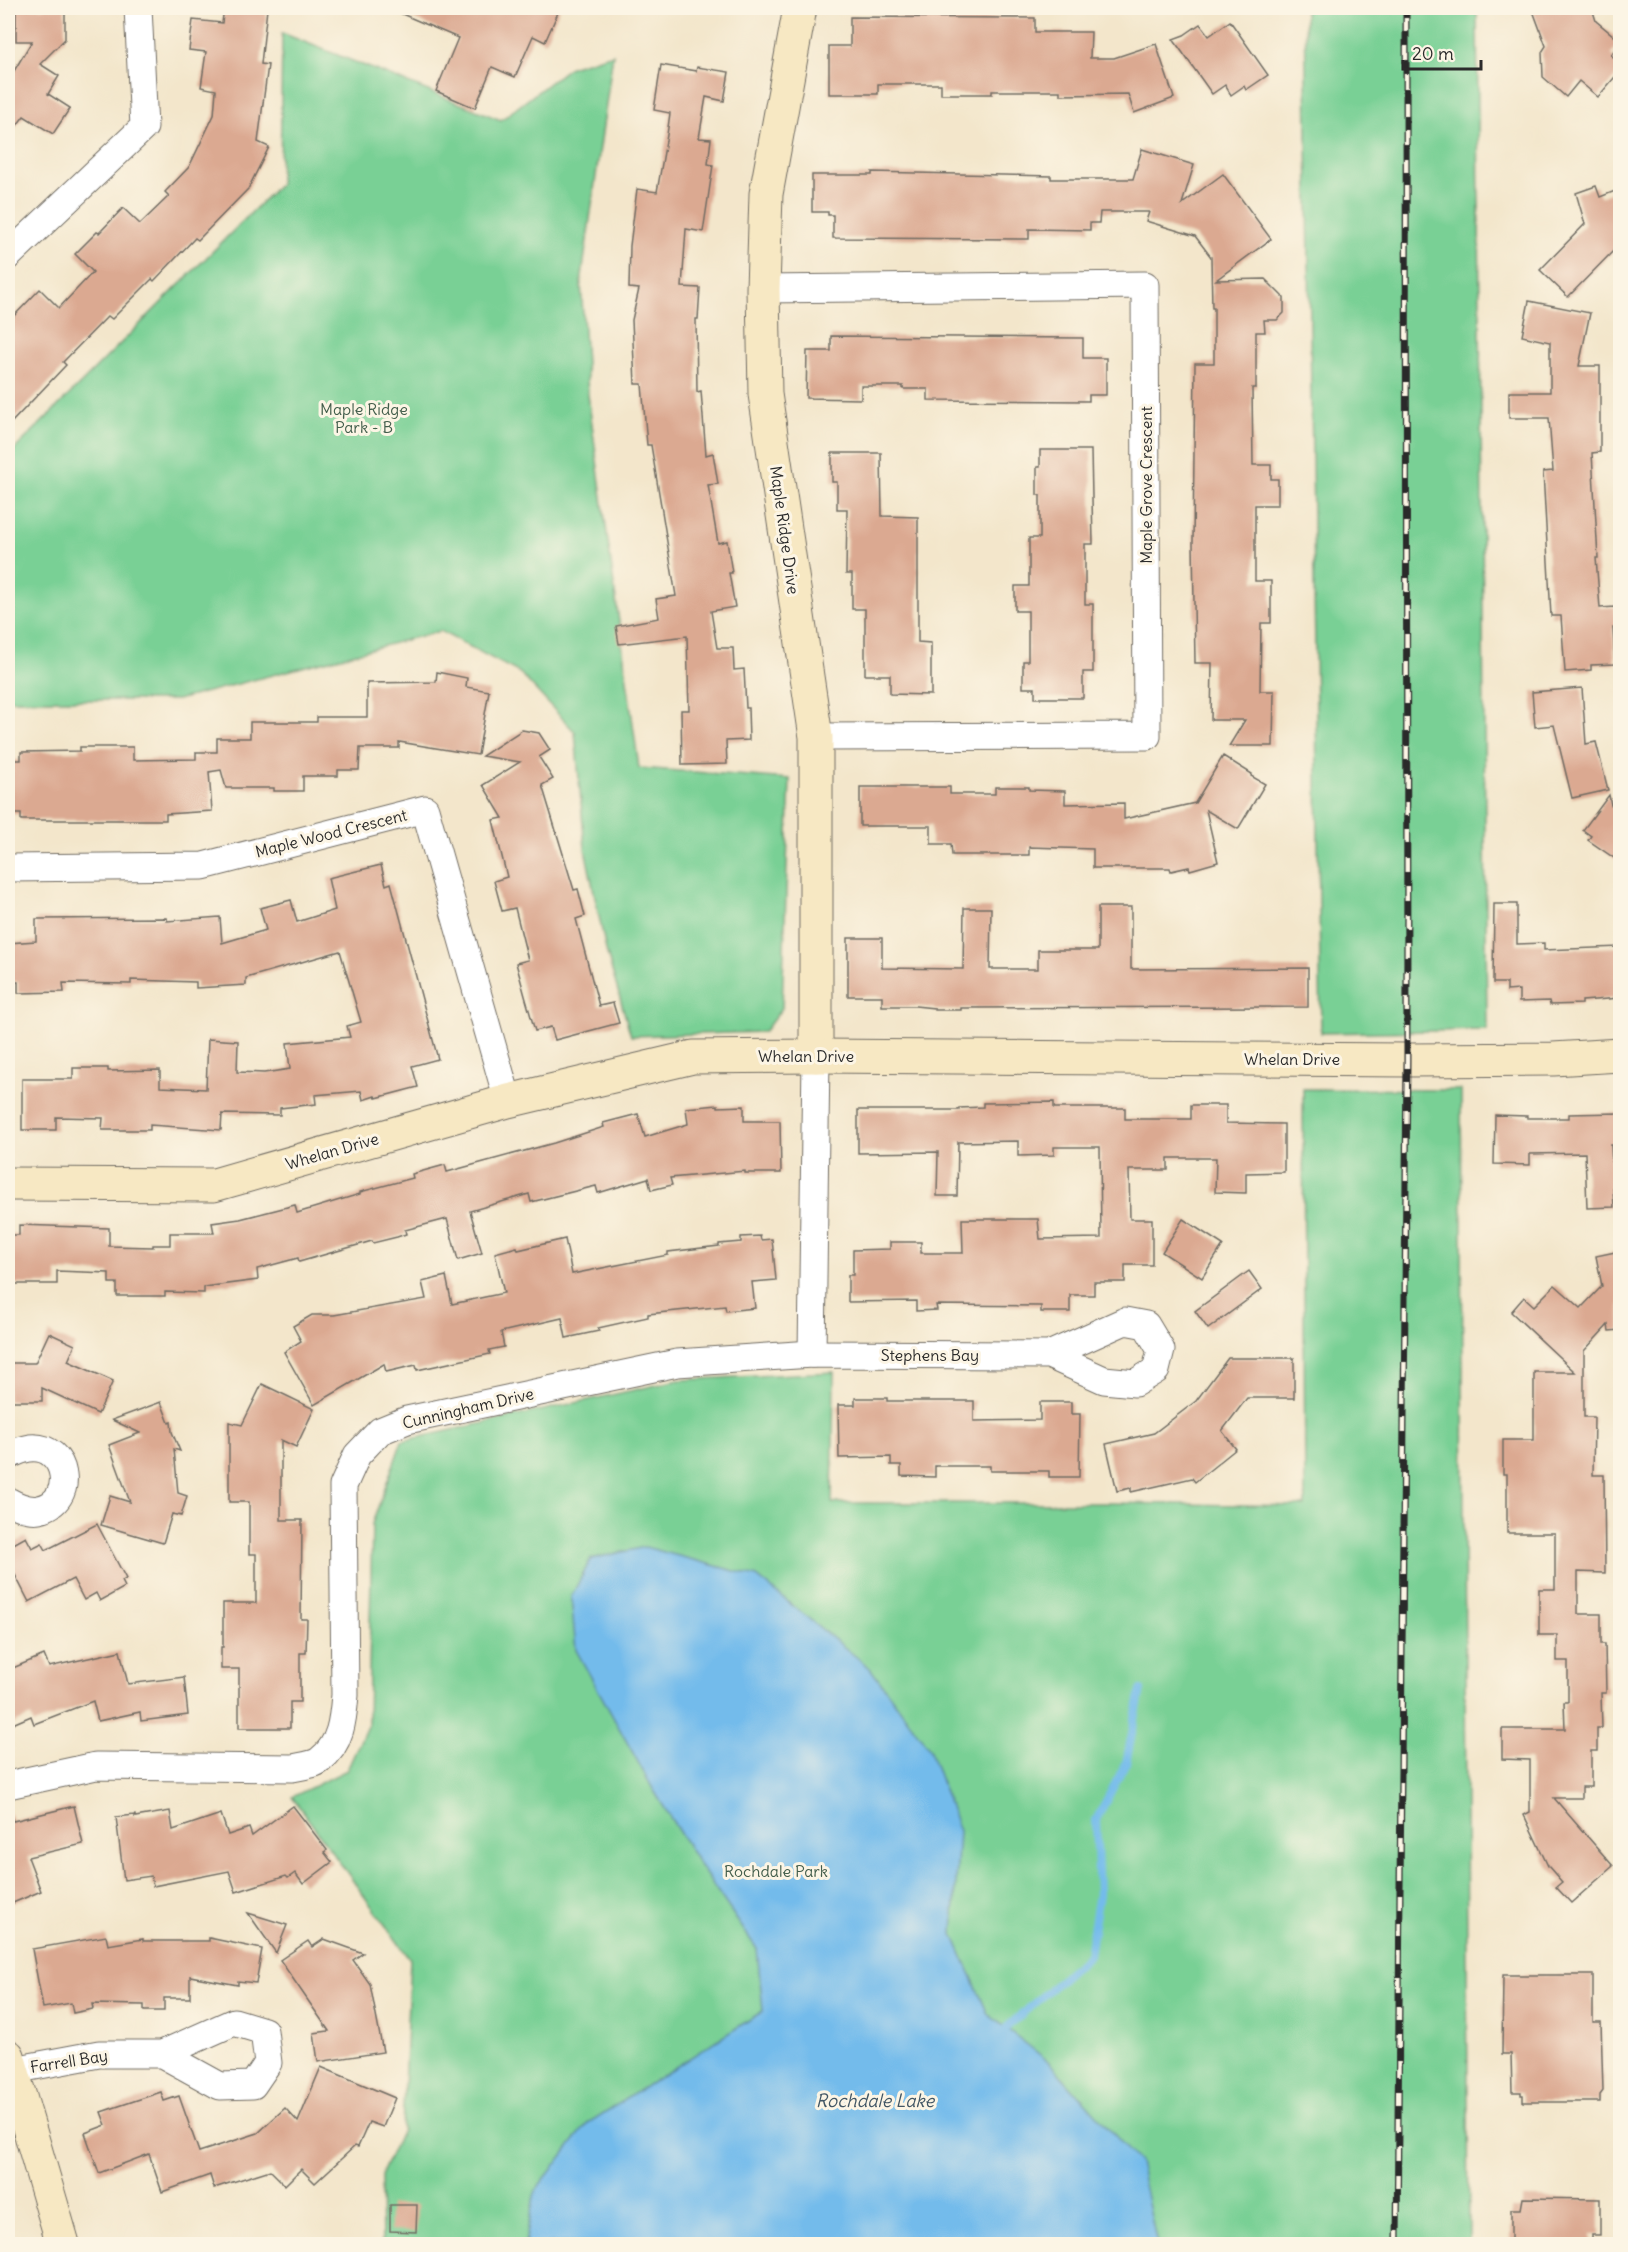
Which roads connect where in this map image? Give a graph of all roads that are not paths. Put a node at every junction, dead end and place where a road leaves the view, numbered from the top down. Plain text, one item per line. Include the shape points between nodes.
1 (138, 8) edge
2 (800, 8) edge
3 (8, 256) edge
4 (763, 289) junction
5 (816, 737) junction
6 (8, 868) edge
7 (1620, 1055) edge
8 (816, 1056) junction
9 (508, 1101) junction
10 (8, 1184) edge
11 (812, 1354) junction
12 (1049, 1355) dead end
13 (8, 1456) edge
14 (8, 1502) edge
15 (8, 1785) edge
16 (162, 2054) dead end
17 (9, 2066) edge
18 (63, 2244) edge

1 - 3 street via 144,127
2 - 4 street, Maple Ridge Drive via 766,194
4 - 5 street, Maple Ridge Drive via 765,394
4 - 5 street, Maple Grove Crescent via 1145,285 1147,736
5 - 8 street, Maple Ridge Drive
6 - 9 street, Maple Wood Crescent via 203,866 425,809
7 - 8 street, Whelan Drive via 1407,1060
8 - 9 street, Whelan Drive via 693,1057
8 - 11 street
9 - 10 street, Whelan Drive via 214,1185
11 - 12 street, Stephens Bay
11 - 15 street, Cunningham Drive via 678,1363 407,1420 380,1431 357,1455 343,1485 345,1695 335,1743 320,1761 293,1768 96,1766
13 - 14 street via 29,1448 50,1453 63,1469 64,1480 57,1499 38,1510
16 - 17 street, Farrell Bay via 99,2054
17 - 18 street

